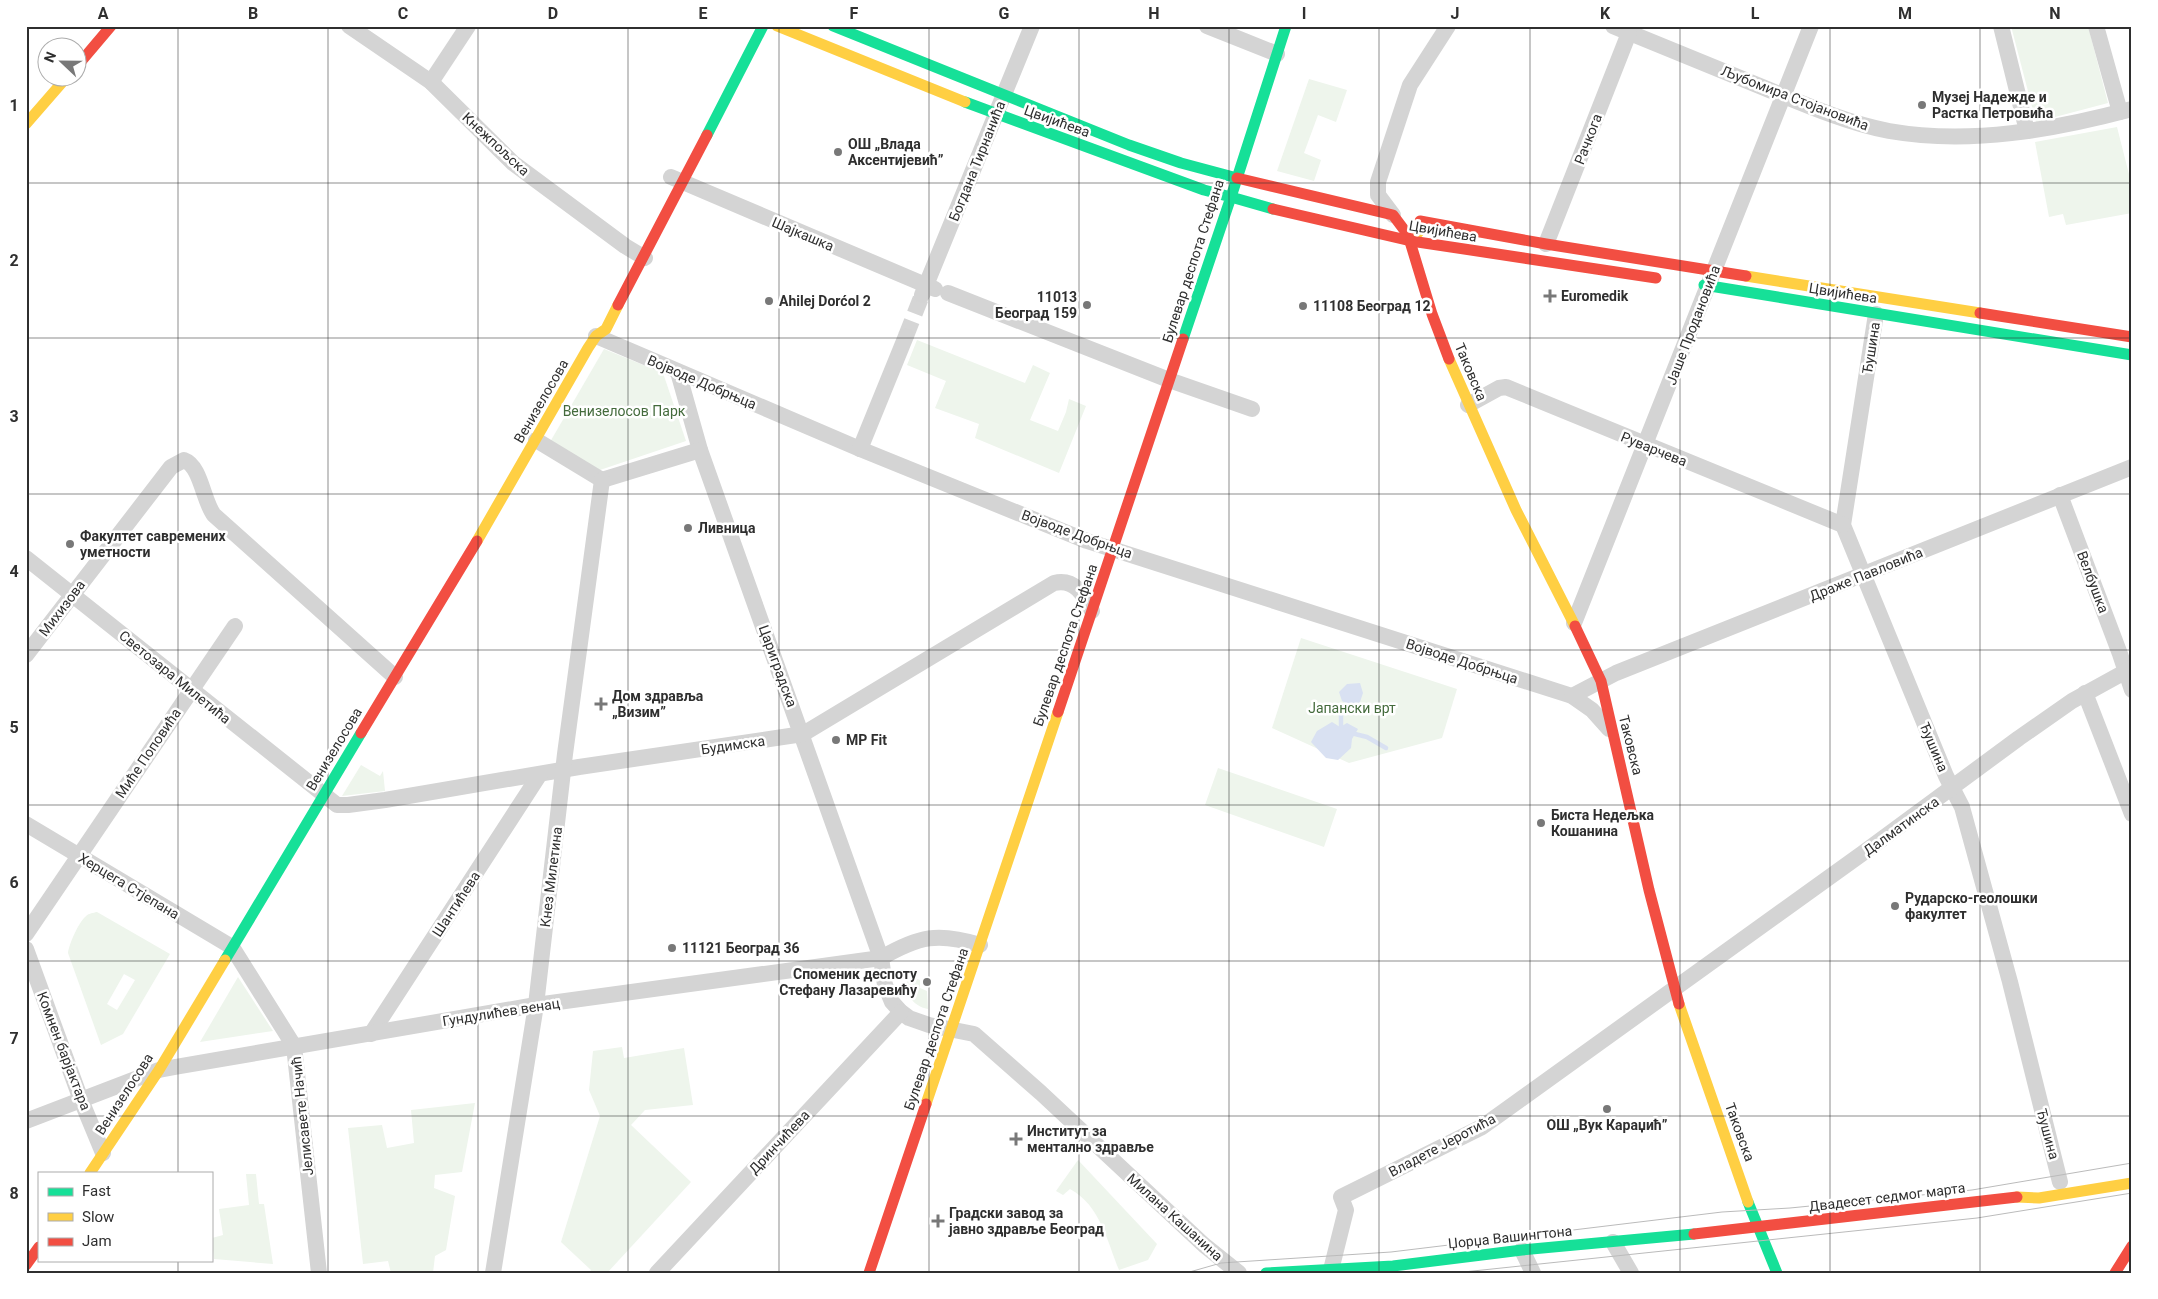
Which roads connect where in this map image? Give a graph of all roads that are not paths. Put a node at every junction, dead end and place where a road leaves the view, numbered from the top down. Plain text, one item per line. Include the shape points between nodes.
1 (111, 26) edge
2 (349, 26) edge
3 (468, 26) edge
4 (763, 26) edge
5 (778, 26) edge
6 (833, 26) edge
7 (1032, 26) edge
8 (1207, 26) edge
9 (1286, 26) edge
10 (1448, 26) edge
11 (1613, 26) edge
12 (1811, 26) edge
13 (2001, 26) edge
14 (2096, 26) edge
15 (1629, 33) junction
16 (88, 53) edge
17 (1277, 54) junction
18 (431, 82) junction
19 (57, 88) edge
20 (1004, 96) junction
21 (1784, 96) junction
22 (2126, 111) edge
23 (996, 115) junction
24 (26, 124) edge
25 (2027, 131) junction
26 (1237, 178) junction
27 (674, 179) junction
28 (1231, 198) junction
29 (654, 210) dead end
30 (1393, 215) junction
31 (1439, 225) junction
32 (1411, 241) junction
33 (1546, 244) junction
34 (639, 255) junction
35 (1714, 270) junction
36 (1672, 281) dead end
37 (1690, 283) dead end
38 (1708, 286) junction
39 (933, 290) junction
40 (1876, 314) junction
41 (596, 336) junction
42 (906, 336) tunnel mouth
43 (2132, 337) edge
44 (2132, 355) edge
45 (678, 372) junction
46 (1169, 380) junction
47 (1468, 405) junction
48 (1252, 409) dead end
49 (536, 440) junction
50 (1646, 445) junction
51 (860, 449) junction
52 (700, 450) junction
53 (2132, 467) edge
54 (602, 480) junction
55 (2060, 495) junction
56 (1842, 525) junction
57 (1113, 548) junction
58 (26, 558) edge
59 (1862, 575) junction
60 (72, 594) junction
61 (1092, 611) junction
62 (1574, 623) junction
63 (234, 626) dead end
64 (26, 655) edge
65 (2129, 669) edge
66 (395, 677) junction
67 (1601, 681) junction
68 (190, 690) junction
69 (2132, 690) edge
70 (2086, 693) junction
71 (1572, 696) junction
72 (803, 734) junction
73 (1614, 737) junction
74 (563, 770) junction
75 (540, 774) junction
76 (1953, 788) junction
77 (324, 796) junction
78 (2132, 814) edge
79 (26, 824) edge
80 (79, 857) junction
81 (26, 934) edge
82 (980, 945) junction
83 (232, 947) junction
84 (26, 949) edge
85 (881, 958) junction
86 (1674, 990) junction
87 (536, 1005) junction
88 (901, 1012) junction
89 (951, 1030) junction
90 (371, 1034) junction
91 (294, 1046) junction
92 (159, 1070) junction
93 (81, 1100) junction
94 (26, 1121) edge
95 (103, 1153) junction
96 (91, 1172) edge
97 (2065, 1182) joint
98 (2132, 1182) edge
99 (2021, 1196) junction
100 (1757, 1228) junction
101 (1613, 1242) junction
102 (2132, 1246) edge
103 (38, 1248) edge
104 (1522, 1250) junction
105 (2132, 1255) edge
106 (26, 1265) edge
107 (1331, 1270) junction
108 (319, 1273) edge
109 (493, 1273) edge
110 (657, 1273) edge
111 (870, 1273) edge
112 (1239, 1273) edge
113 (1266, 1273) edge
114 (1270, 1273) edge
115 (1532, 1273) edge
116 (1632, 1273) edge
117 (1777, 1273) edge
118 (2116, 1273) edge

1 - 16 main road
2 - 18 street, Кнежпољска
3 - 18 street
4 - 27 main road, Венизелосова
5 - 23 main road, Цвијићева
6 - 20 main road, Цвијићева
7 - 20 street, Богдана Тирнанића
8 - 17 street
9 - 17 main road, Булевар деспота Стефана
10 - 30 street via 1410,85 1378,182 1378,195
11 - 15 street, Љубомира Стојановића
12 - 21 street, Јаше Продановића
13 - 25 street
14 - 22 street
15 - 21 street, Љубомира Стојановића
15 - 33 street, Рачкога
17 - 26 main road, Булевар деспота Стефана
18 - 34 street, Кнежпољска via 513,163
19 - 24 main road
20 - 23 street, Богдана Тирнанића
20 - 26 main road, Цвијићева via 1129,145
21 - 25 street, Љубомира Стојановића via 1854,122 1897,132 1960,136
21 - 35 street, Јаше Продановића
22 - 25 street, Љубомира Стојановића
23 - 28 main road, Цвијићева
23 - 39 street, Богдана Тирнанића
26 - 28 main road, Булевар деспота Стефана
26 - 30 main road, Цвијићева
27 - 34 main road, Венизелосова
27 - 39 street, Шајкашка
28 - 32 main road, Цвијићева
28 - 46 main road, Булевар деспота Стефана
29 - 34 main road, Венизелосова
30 - 31 main road, Цвијићева
30 - 32 main road, Таковска
31 - 32 main road via 1419,229
31 - 33 main road, Цвијићева
32 - 36 main road, Цвијићева
32 - 47 main road, Таковска via 1438,331
33 - 35 main road, Цвијићева
34 - 41 main road, Венизелосова via 597,323
35 - 38 street, Јаше Продановића
35 - 43 main road, Цвијићева
37 - 38 main road, Цвијићева
38 - 40 main road, Цвијићева
38 - 50 street, Јаше Продановића
39 - 46 street, Шајкашка
40 - 44 main road, Цвијићева
40 - 56 street, Ђушина
41 - 45 street, Војводе Добрњца
41 - 49 main road, Венизелосова
42 - 51 street
45 - 51 street, Војводе Добрњца
45 - 52 street, Цариградска
46 - 48 street, Шајкашка
46 - 57 main road, Булевар деспота Стефана
47 - 50 street, Руварчева via 1506,387
47 - 62 main road, Таковска via 1516,510
49 - 54 street
49 - 66 main road, Венизелосова
50 - 56 street, Руварчева
50 - 62 street, Јаше Продановића
51 - 57 street, Војводе Добрњца via 1088,541
52 - 54 street
52 - 72 street, Цариградска
53 - 55 street, Драже Павловића
54 - 74 street, Кнез Милетина
55 - 59 street, Драже Павловића
55 - 65 street, Велбушка
56 - 59 street, Ђушина
57 - 61 main road, Булевар деспота Стефана
57 - 71 street, Војводе Добрњца
58 - 60 street, Светозара Милетића
59 - 67 street, Драже Павловића
59 - 76 street, Ђушина
60 - 64 street, Михизова
60 - 66 street, Михизова via 171,467 184,460 190,462 198,475 206,502 214,515
60 - 68 street, Светозара Милетића
61 - 72 street, Будимска via 1082,592 1063,582 1054,583
61 - 82 main road, Булевар деспота Стефана
62 - 67 main road, Таковска
63 - 68 street, Миће Поповића
65 - 69 street, Велбушка
65 - 70 street, Далматинска
66 - 77 main road, Венизелосова
67 - 71 street
67 - 73 main road, Таковска
68 - 77 street, Светозара Милетића
68 - 80 street, Миће Поповића
70 - 76 street, Далматинска
70 - 78 street
71 - 73 street, Војводе Добрњца via 1599,716
72 - 74 street, Будимска
72 - 85 street, Цариградска
73 - 86 main road, Таковска
74 - 75 street, Будимска
74 - 87 street, Кнез Милетина
75 - 77 street, Будимска via 348,805 337,805
75 - 90 street, Шантићева
76 - 86 street, Далматинска
76 - 97 street, Ђушина via 1962,807
77 - 83 main road, Венизелосова
79 - 80 street, Херцега Стјепана
80 - 81 street, Миће Поповића
80 - 83 street, Херцега Стјепана
82 - 85 street, Гундулићев венац via 959,938 936,936 909,944
82 - 89 main road, Булевар деспота Стефана
83 - 91 street, Јелисавете Начић
83 - 92 main road, Венизелосова
84 - 93 street, Комнен барјактара
85 - 87 street, Гундулићев венац
85 - 88 street, Цариградска via 885,985 892,1002
86 - 100 main road, Таковска
86 - 107 street, Владете Јеротића via 1482,1127 1341,1197 1346,1210
87 - 90 street, Гундулићев венац
87 - 109 street, Кнез Милетина
88 - 89 street, Милана Кашанина via 909,1018
88 - 110 street, Дринчићева
89 - 111 main road, Булевар деспота Стефана
89 - 112 street, Милана Кашанина via 974,1034 1204,1246
90 - 91 street, Гундулићев венац
91 - 92 street, Гундулићев венац
91 - 108 street, Јелисавете Начић
92 - 93 street, Гундулићев венац
92 - 95 main road, Венизелосова
93 - 94 street, Гундулићев венац
93 - 95 street, Комнен барјактара
95 - 96 main road, Венизелосова
97 - 99 main road, Двадесет седмог марта via 2038,1186
98 - 99 main road, Двадесет седмог марта via 2039,1198
99 - 100 main road, Двадесет седмог марта
100 - 101 main road, Џорџа Вашингтона
100 - 117 main road, Таковска
101 - 104 main road, Џорџа Вашингтона
101 - 116 street
102 - 118 main road
103 - 106 main road
104 - 107 main road, Џорџа Вашингтона
104 - 115 street
105 - 118 main road
107 - 114 main road, Џорџа Вашингтона
113 - 114 main road, Џорџа Вашингтона

